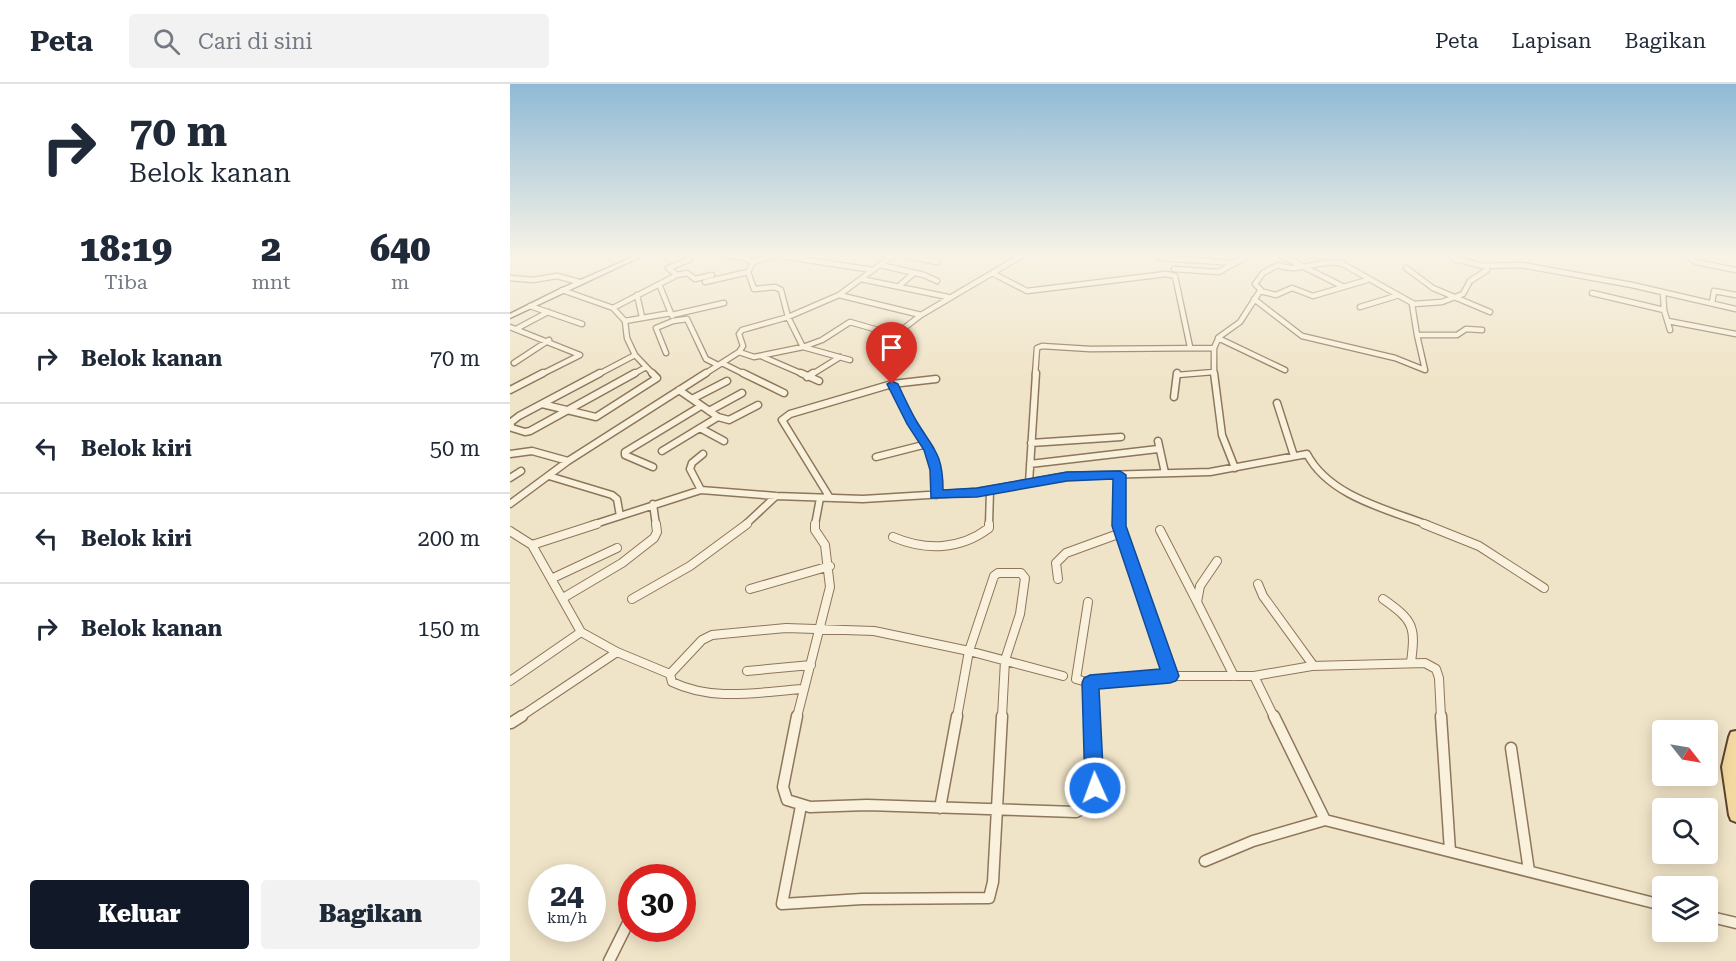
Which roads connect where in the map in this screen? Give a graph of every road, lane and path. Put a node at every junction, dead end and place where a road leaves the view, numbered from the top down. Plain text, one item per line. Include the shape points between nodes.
1 (548, 297) edge
2 (582, 297) edge
3 (633, 297) edge
4 (637, 297) edge
5 (664, 297) edge
6 (783, 297) edge
7 (835, 297) edge
8 (847, 297) edge
9 (948, 297) edge
10 (1179, 297) edge
11 (1393, 297) edge
12 (1398, 297) edge
13 (1609, 297) edge
14 (1663, 297) edge
15 (1685, 297) edge
16 (1713, 297) edge
17 (1454, 298) joint
18 (1254, 299) joint
19 (724, 303) dead end
20 (1712, 303) junction
21 (1412, 304) junction
22 (530, 306) junction
23 (1360, 307) dead end
24 (613, 308) junction
25 (1736, 309) edge
26 (1664, 310) junction
27 (548, 312) junction
28 (1490, 312) dead end
29 (921, 315) junction
30 (510, 316) edge
31 (672, 316) junction
32 (788, 317) junction
33 (642, 318) junction
34 (625, 321) junction
35 (1668, 321) junction
36 (582, 324) dead end
37 (513, 328) edge
38 (1482, 330) dead end
39 (1670, 330) dead end
40 (1417, 334) junction
41 (1736, 334) edge
42 (895, 335) junction
43 (1218, 338) junction
44 (549, 340) junction
45 (881, 346) dead end
46 (803, 347) junction
47 (1190, 347) junction
48 (1214, 348) junction
49 (740, 352) junction
50 (666, 353) dead end
51 (635, 355) junction
52 (761, 356) junction
53 (840, 357) junction
54 (850, 360) dead end
55 (514, 363) dead end
56 (720, 364) junction
57 (646, 367) junction
58 (1285, 370) dead end
59 (1214, 372) junction
60 (807, 376) junction
61 (936, 379) dead end
62 (727, 381) dead end
63 (819, 381) dead end
64 (892, 384) junction
65 (510, 390) edge
66 (679, 390) junction
67 (742, 393) dead end
68 (784, 393) dead end
69 (1174, 397) dead end
70 (692, 399) junction
71 (1277, 403) dead end
72 (542, 404) junction
73 (758, 405) dead end
74 (701, 406) junction
75 (565, 411) junction
76 (709, 411) junction
77 (718, 417) junction
78 (700, 428) junction
79 (1121, 438) dead end
80 (723, 441) dead end
81 (1158, 441) dead end
82 (1030, 443) junction
83 (927, 444) junction
84 (1158, 449) junction
85 (662, 450) dead end
86 (510, 454) edge
87 (703, 454) dead end
88 (1294, 456) junction
89 (876, 458) dead end
90 (568, 461) junction
91 (1029, 464) junction
92 (653, 467) dead end
93 (1234, 468) junction
94 (521, 471) dead end
95 (1165, 473) junction
96 (1120, 475) junction
97 (549, 476) junction
98 (510, 478) edge
99 (1029, 483) junction
100 (701, 490) junction
101 (990, 490) junction
102 (936, 495) junction
103 (776, 496) junction
104 (820, 498) junction
105 (830, 498) junction
106 (510, 504) edge
107 (653, 504) junction
108 (620, 516) junction
109 (1160, 530) dead end
110 (510, 531) edge
111 (1121, 533) junction
112 (893, 537) dead end
113 (532, 545) junction
114 (617, 548) dead end
115 (1217, 561) dead end
116 (830, 566) junction
117 (553, 578) junction
118 (1058, 579) dead end
119 (1258, 584) dead end
120 (1544, 588) dead end
121 (750, 589) dead end
122 (563, 598) junction
123 (632, 599) dead end
124 (1383, 599) dead end
125 (1088, 602) dead end
126 (1197, 602) junction
127 (821, 627) junction
128 (581, 632) junction
129 (969, 651) junction
130 (617, 652) junction
131 (1005, 660) junction
132 (1411, 662) junction
133 (811, 665) junction
134 (1313, 665) junction
135 (747, 671) dead end
136 (670, 674) junction
137 (1063, 676) dead end
138 (1170, 676) junction
139 (1233, 676) junction
140 (1254, 676) junction
141 (510, 681) edge
142 (1090, 683) junction
143 (803, 689) junction
144 (511, 723) edge
145 (1736, 737) edge
146 (1511, 748) dead end
147 (801, 806) junction
148 (940, 808) junction
149 (998, 811) junction
150 (1736, 815) edge
151 (1326, 820) junction
152 (1450, 851) junction
153 (1205, 861) dead end
154 (1529, 871) junction
155 (1652, 902) edge
156 (1718, 919) edge
157 (1736, 923) edge
158 (618, 942) edge
159 (609, 961) edge

1 - 22 main road
2 - 24 street
3 - 24 street
4 - 33 street
5 - 31 street
6 - 32 street
7 - 32 street
8 - 29 street
9 - 29 street
10 - 47 street
11 - 23 street
12 - 21 street
13 - 26 street
14 - 26 street
15 - 20 street
16 - 20 street
17 - 21 street
17 - 28 street
18 - 40 street via 1302,336 1395,358 1425,370
18 - 43 street via 1239,323
19 - 31 street
20 - 25 street
21 - 40 street
22 - 27 street
22 - 30 main road
24 - 34 street
26 - 35 street
27 - 36 street
27 - 37 street
29 - 42 street
31 - 33 street
31 - 50 street via 656,328
31 - 56 street via 690,322 706,359
32 - 46 street
32 - 49 street via 742,330
33 - 34 street
34 - 51 street
35 - 39 street
35 - 41 street
37 - 44 street
38 - 40 street via 1470,328 1457,335
42 - 45 street
42 - 46 street via 850,322
43 - 48 street
43 - 58 street
44 - 55 street
44 - 65 street via 580,355
46 - 52 street
46 - 53 street
47 - 48 street
47 - 82 street via 1039,347
48 - 59 street
49 - 52 street
49 - 56 street
51 - 57 street
51 - 72 street
52 - 60 street
53 - 54 street
53 - 60 street
56 - 66 street
56 - 68 street
57 - 75 street
57 - 75 street via 655,380 597,417
59 - 69 street via 1179,372
59 - 93 street via 1222,435
60 - 63 street
61 - 64 street
62 - 70 street
64 - 83 street
64 - 105 street via 790,414 782,420
66 - 70 street
66 - 90 street
67 - 76 street
70 - 74 street
71 - 88 street
72 - 75 street
72 - 75 street via 514,419 510,423 512,428 530,431
73 - 77 street via 733,419
74 - 76 street
74 - 92 street via 625,452
76 - 77 street
77 - 78 street
78 - 80 street
78 - 85 street
79 - 82 street
81 - 84 street
82 - 91 street
83 - 89 street
83 - 102 street via 937,470
84 - 91 street
84 - 95 street
86 - 90 street via 546,454
87 - 100 street via 692,462 690,469
88 - 93 street
88 - 120 street via 1307,454 1315,469 1345,492 1479,546
90 - 97 street
91 - 99 street
93 - 95 street
94 - 98 street
95 - 96 street
96 - 99 street
96 - 111 street
97 - 106 street
97 - 108 street via 612,495 617,499
99 - 101 street
100 - 103 street
100 - 107 street
101 - 102 street
101 - 112 street via 989,528 972,541 918,547
102 - 105 street
103 - 104 street
103 - 123 street via 730,540
104 - 105 street
104 - 116 street via 815,530 825,545
107 - 108 street
107 - 122 street via 657,532 654,538 622,563
108 - 113 street
109 - 126 street
110 - 113 street
111 - 118 street via 1066,552 1056,563
111 - 138 street
113 - 117 street
114 - 117 street
115 - 126 street via 1200,586
116 - 121 street
116 - 127 street
117 - 122 street
119 - 134 street
122 - 128 street
124 - 132 street via 1412,623 1415,634
125 - 142 street via 1076,679
126 - 139 street
127 - 129 street via 874,631
127 - 133 street
127 - 136 street via 712,635 702,640
128 - 130 street
128 - 141 street
129 - 131 street
129 - 131 street via 994,576 1016,572 1025,578 1020,614
129 - 148 street
130 - 136 street
130 - 144 street
131 - 137 street
131 - 149 street
132 - 134 street
132 - 152 street via 1436,669 1439,678
133 - 135 street
133 - 143 street
134 - 140 street
136 - 143 street via 672,682 690,692
138 - 139 street
138 - 142 street
139 - 140 street
140 - 151 street
142 - 149 street via 1094,799 1076,812
143 - 147 street via 783,787 787,800
145 - 150 main road via 1729,767
146 - 154 street
147 - 148 street
147 - 149 street via 782,904 989,898
148 - 149 street
151 - 152 street
151 - 153 street via 1253,841
152 - 154 street
154 - 155 street
156 - 157 street
158 - 159 street

